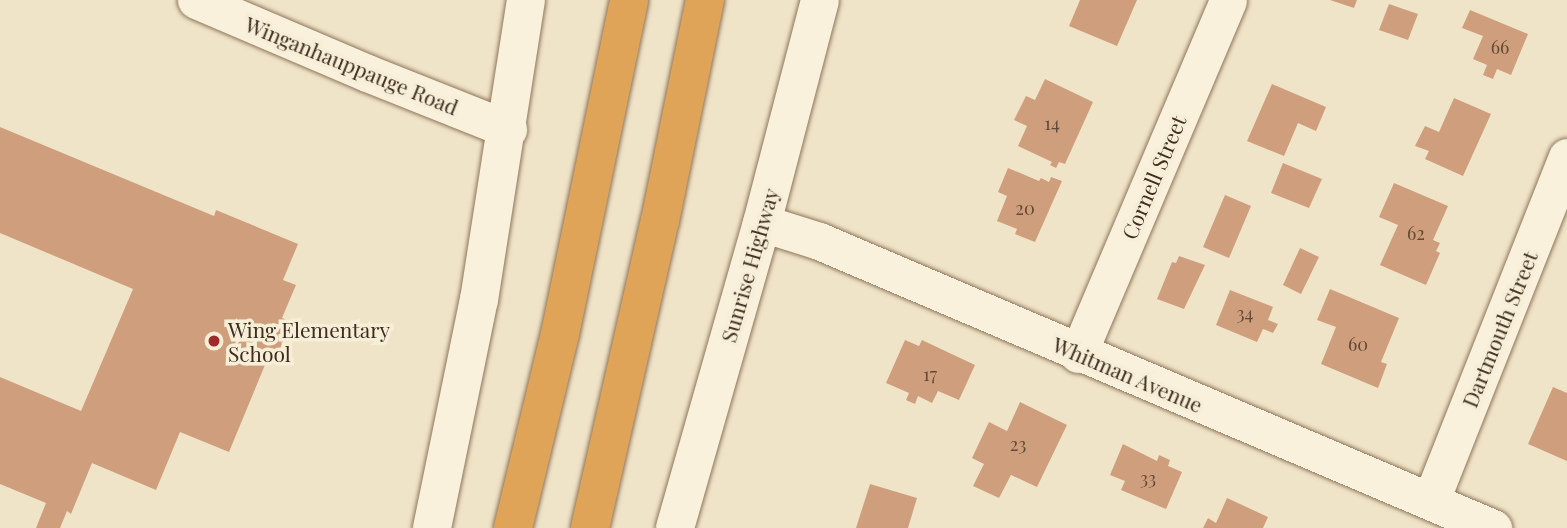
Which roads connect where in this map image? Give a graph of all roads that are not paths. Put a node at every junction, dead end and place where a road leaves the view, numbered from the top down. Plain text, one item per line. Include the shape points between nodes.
1 (196, 0) edge
2 (526, 0) edge
3 (629, 0) edge
4 (705, 0) edge
5 (820, 0) edge
6 (1228, 0) edge
7 (508, 129) junction
8 (1567, 157) edge
9 (762, 223) junction
10 (1078, 354) junction
11 (1431, 500) junction
12 (432, 528) edge
13 (513, 528) edge
14 (590, 528) edge
15 (675, 528) edge
16 (1493, 528) edge

1 - 7 street, Winganhauppauge Road
2 - 7 main road
3 - 13 highway via 569,295
4 - 14 highway
5 - 9 main road, Sunrise Highway
6 - 10 street, Cornell Street
7 - 12 main road via 479,300
8 - 11 street, Dartmouth Street
9 - 10 street, Whitman Avenue via 819,241
9 - 15 main road, Sunrise Highway
10 - 11 street, Whitman Avenue
11 - 16 street, Whitman Avenue

